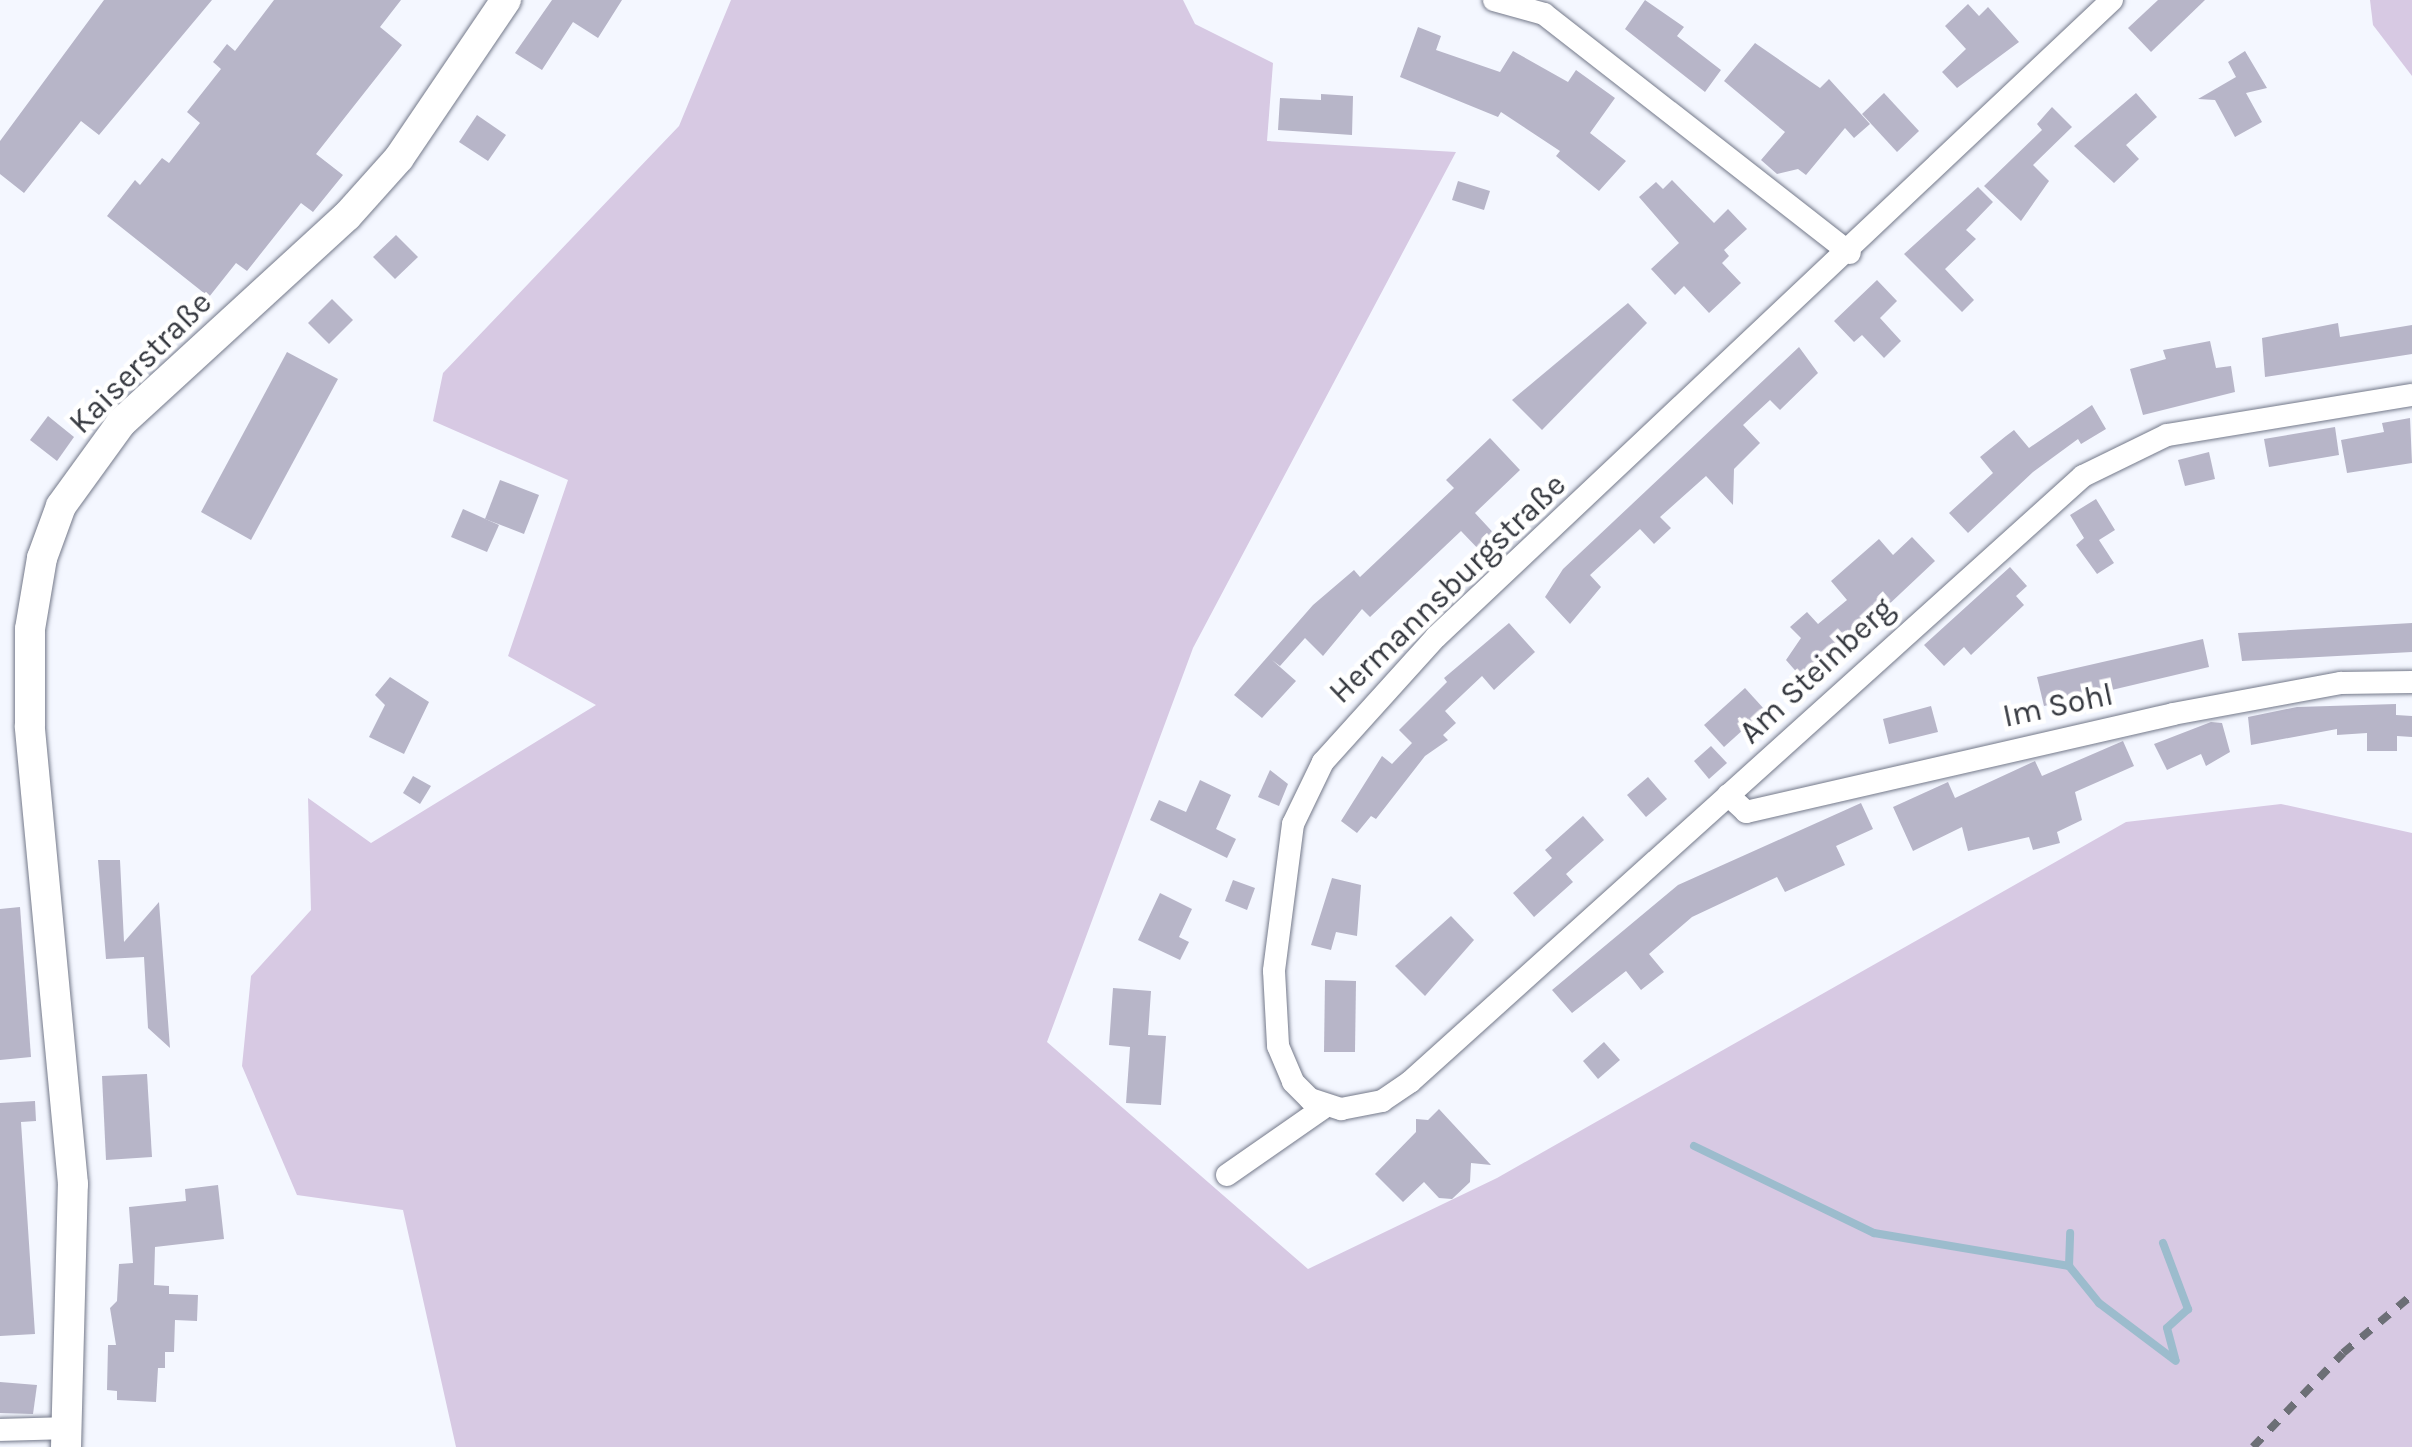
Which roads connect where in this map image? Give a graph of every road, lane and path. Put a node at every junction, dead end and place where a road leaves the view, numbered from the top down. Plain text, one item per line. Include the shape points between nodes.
1 (506, 0) edge
2 (1494, 0) edge
3 (2112, 0) edge
4 (1850, 253) junction
5 (2412, 395) edge
6 (2412, 682) edge
7 (1728, 796) junction
8 (1325, 1107) junction
9 (1228, 1176) dead end
10 (0, 1430) edge
11 (67, 1438) edge

1 - 11 street, Kaiserstraße via 399,158 347,216 121,423 61,506 42,558 30,629 42,860 73,1184
2 - 4 street via 1544,14
3 - 4 street, Hermannsburgstraße
4 - 8 street, Hermannsburgstraße via 1436,637 1323,762 1294,824 1274,971 1278,1046 1293,1082
5 - 7 street, Am Steinberg via 2168,435 2083,476
6 - 7 street, Im Sohl via 2340,683 2173,714 1746,812
7 - 8 street, Am Steinberg via 1410,1082 1356,1109
8 - 9 street
10 - 11 street

